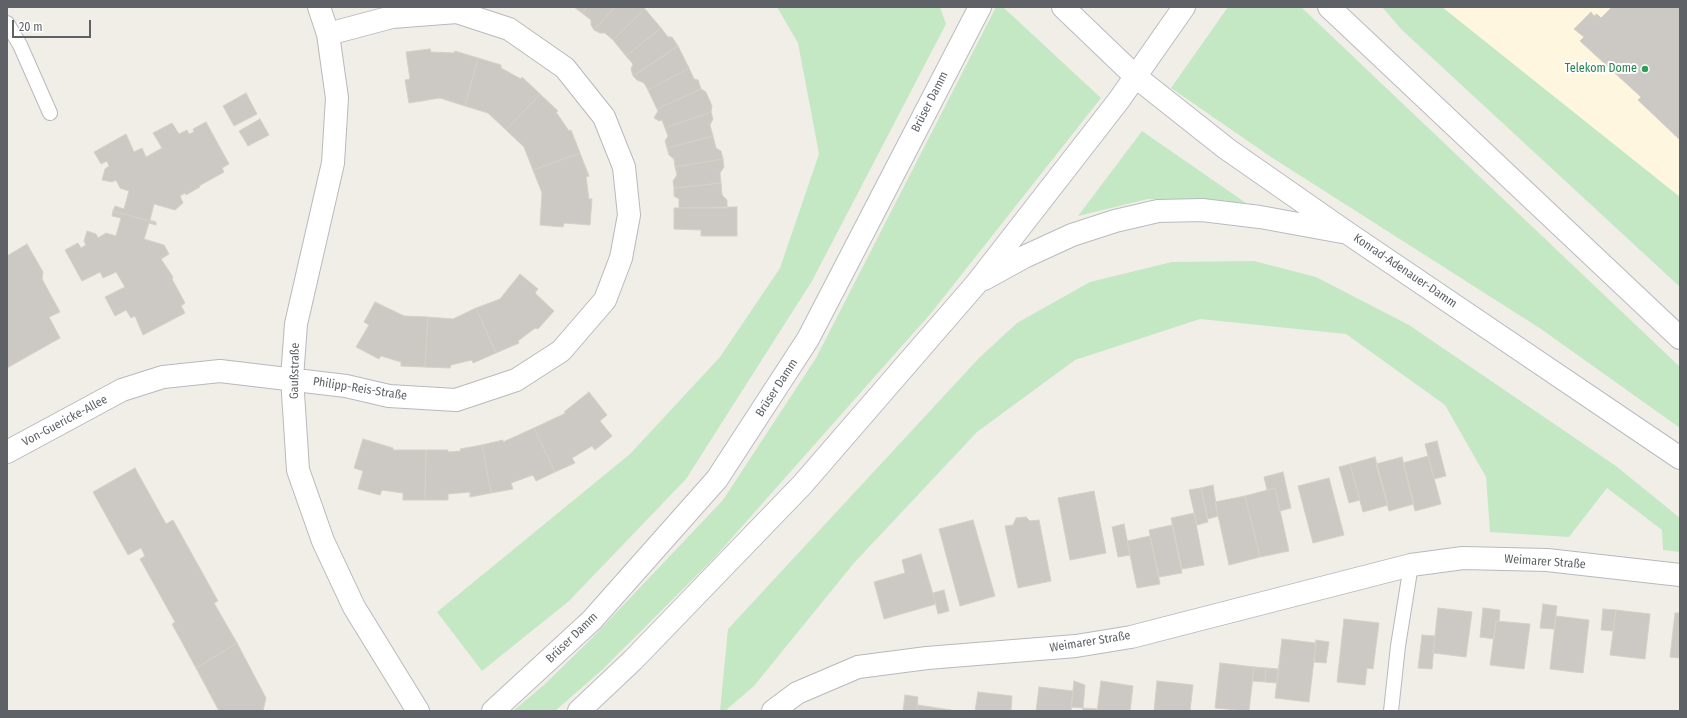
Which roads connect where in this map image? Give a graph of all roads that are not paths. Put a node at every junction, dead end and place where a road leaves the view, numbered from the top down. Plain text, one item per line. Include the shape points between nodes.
1 (319, 7) edge
2 (965, 7) edge
3 (980, 7) edge
4 (1063, 7) edge
5 (1184, 7) edge
6 (1329, 7) edge
7 (1344, 7) edge
8 (7, 23) edge
9 (968, 29) junction
10 (1357, 32) junction
11 (328, 34) junction
12 (1136, 77) junction
13 (50, 113) dead end
14 (1349, 234) junction
15 (976, 284) junction
16 (1680, 338) edge
17 (292, 378) junction
18 (122, 390) joint
19 (7, 452) edge
20 (1680, 458) edge
21 (1411, 565) junction
22 (1680, 575) edge
23 (418, 711) edge
24 (493, 711) edge
25 (579, 711) edge
26 (773, 711) edge
27 (1391, 711) edge

1 - 11 street, Gaußstraße
2 - 9 street
3 - 9 street, Brüser Damm
4 - 12 street, Konrad-Adenauer-Damm
5 - 12 street
6 - 10 street
7 - 10 street
8 - 13 lane via 20,45
9 - 24 street, Brüser Damm via 808,340 717,479 592,620
10 - 16 street
11 - 17 street, Gaußstraße via 336,98 333,163 296,324
11 - 17 street, Philipp-Reis-Straße via 392,16 457,12 509,29 565,68 604,117 624,167 629,215 621,258 605,300 561,351 516,380 456,400 389,396
12 - 14 street, Konrad-Adenauer-Damm via 1227,149
12 - 15 street
14 - 15 street via 1260,217 1202,210 1158,211 1072,235 1024,257
14 - 20 street, Konrad-Adenauer-Damm
15 - 25 street via 802,485 633,660
17 - 18 street, Philipp-Reis-Straße via 220,371 163,377
17 - 23 street, Gaußstraße via 298,470 323,541 354,607
18 - 19 street, Von-Guericke-Allee
21 - 22 street, Weimarer Straße via 1463,558 1547,560
21 - 26 street, Weimarer Straße via 1131,637 1076,646 927,658 858,667 797,693
21 - 27 lane

